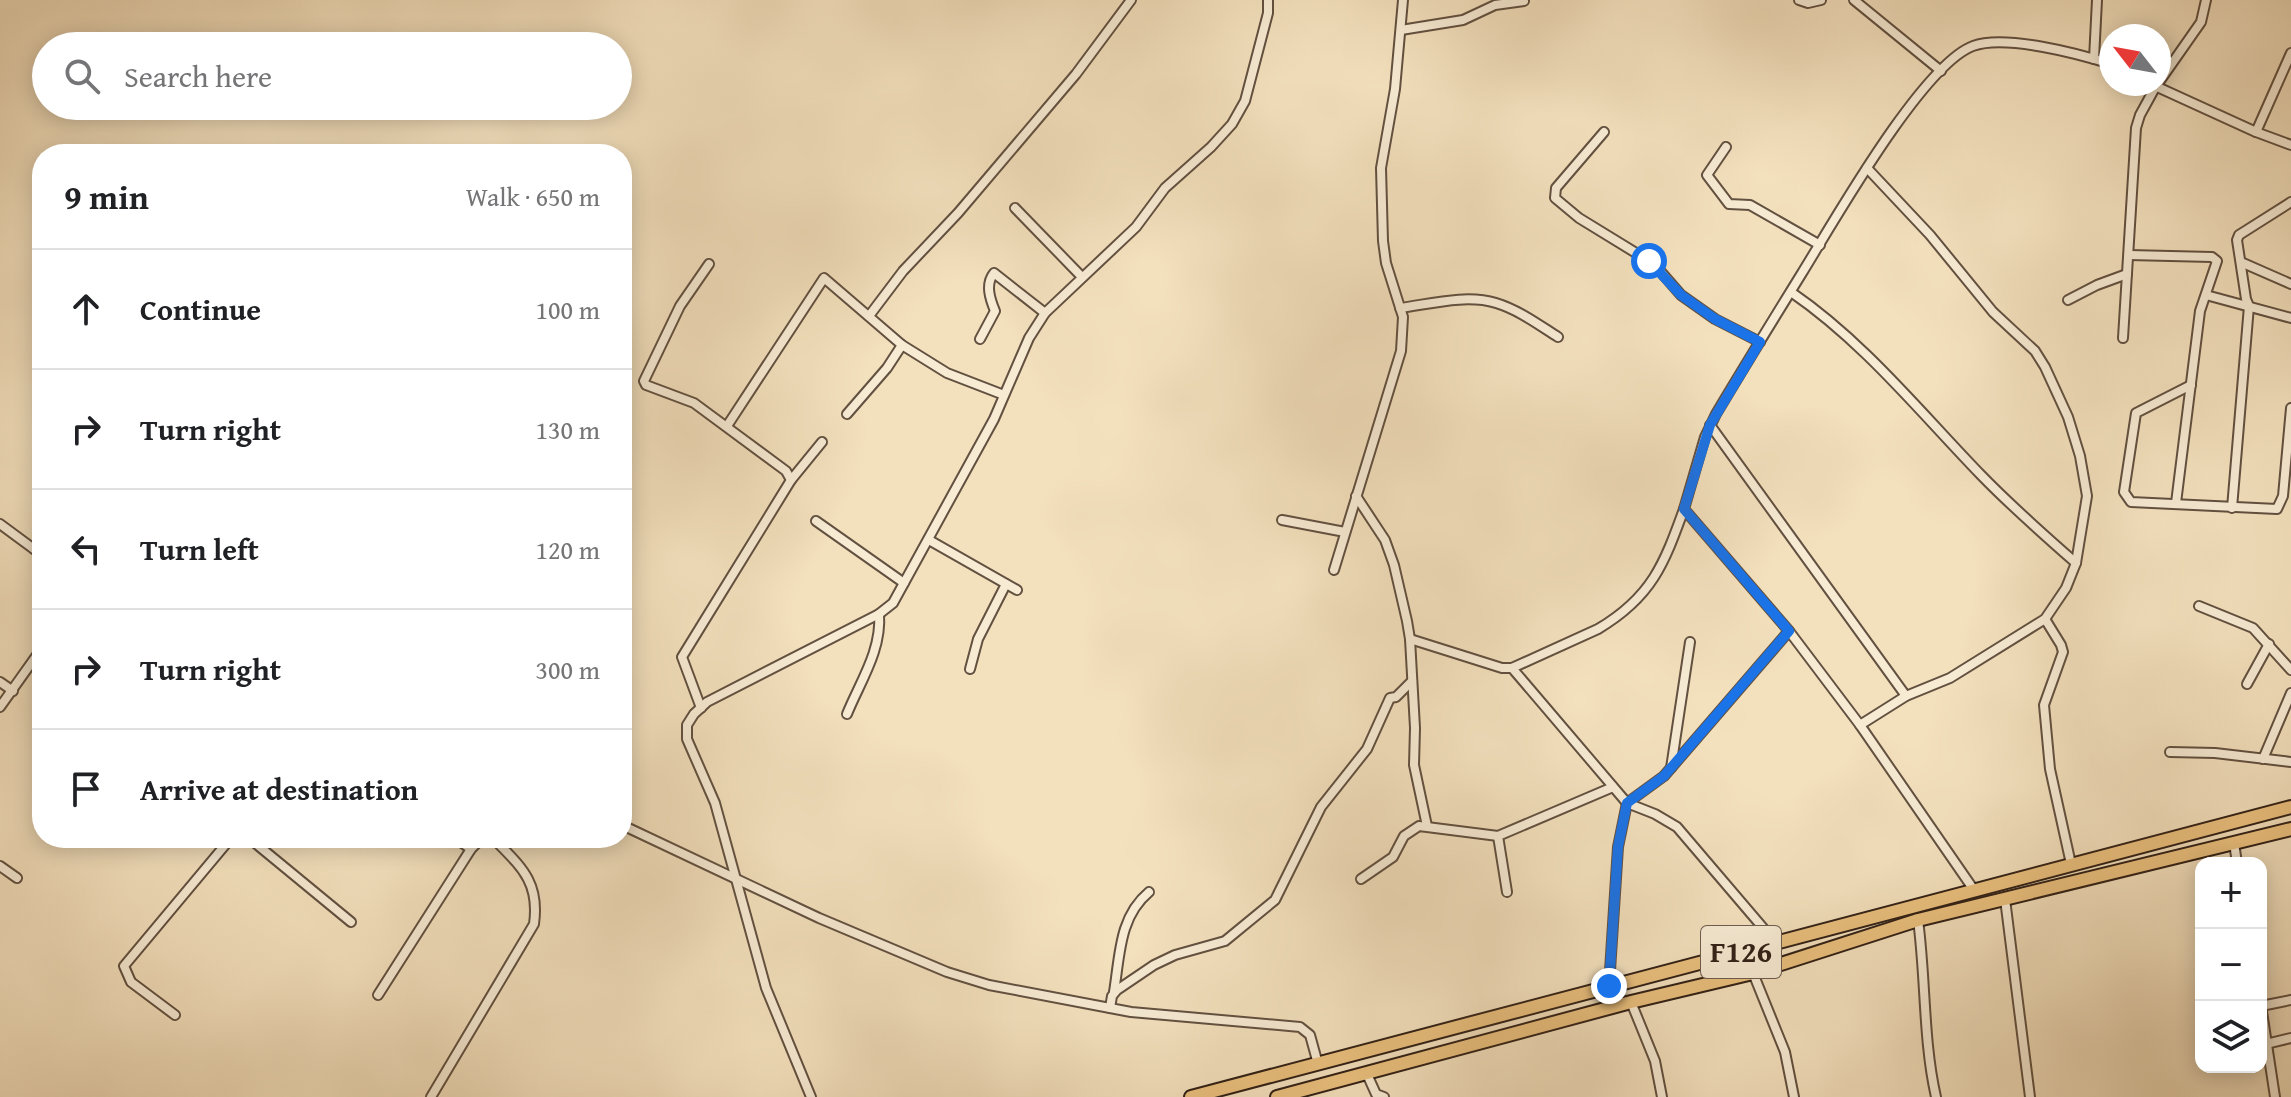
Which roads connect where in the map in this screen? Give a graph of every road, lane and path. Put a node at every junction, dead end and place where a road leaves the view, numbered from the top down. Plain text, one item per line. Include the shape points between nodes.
1 (1131, 0) edge
2 (1268, 0) edge
3 (1403, 0) edge
4 (1799, 0) edge
5 (1821, 0) edge
6 (1854, 0) edge
7 (2097, 0) edge
8 (2206, 0) edge
9 (1524, 1) edge
10 (1401, 30) junction
11 (2291, 53) edge
12 (2094, 59) junction
13 (2099, 60) edge
14 (2171, 63) edge
15 (1941, 71) junction
16 (2286, 76) edge
17 (2171, 91) edge
18 (2150, 96) edge
19 (1604, 132) dead end
20 (2256, 132) junction
21 (2291, 145) edge
22 (1726, 147) dead end
23 (1867, 168) junction
24 (2291, 202) edge
25 (1015, 208) dead end
26 (1820, 245) junction
27 (2129, 255) junction
28 (2243, 263) junction
29 (709, 264) dead end
30 (2127, 274) junction
31 (1082, 277) junction
32 (2291, 284) edge
33 (1791, 292) junction
34 (2206, 295) junction
35 (2068, 300) dead end
36 (2249, 306) junction
37 (1400, 308) junction
38 (1045, 313) junction
39 (869, 316) junction
40 (2291, 318) edge
41 (1558, 337) dead end
42 (2123, 338) dead end
43 (980, 339) dead end
44 (1760, 342) junction
45 (902, 345) junction
46 (2191, 385) junction
47 (1004, 395) junction
48 (2291, 408) edge
49 (847, 414) dead end
50 (1710, 425) junction
51 (727, 426) junction
52 (822, 442) dead end
53 (791, 480) junction
54 (1356, 496) junction
55 (2287, 499) edge
56 (2176, 503) junction
57 (2232, 508) junction
58 (1684, 509) junction
59 (1282, 520) dead end
60 (816, 521) dead end
61 (0, 524) edge
62 (1345, 532) junction
63 (929, 540) junction
64 (32, 548) edge
65 (2076, 563) junction
66 (1334, 570) dead end
67 (904, 583) junction
68 (1006, 584) junction
69 (1017, 590) dead end
70 (2199, 606) dead end
71 (879, 614) junction
72 (2045, 619) junction
73 (1789, 631) junction
74 (1410, 639) junction
75 (1690, 642) dead end
76 (2269, 644) junction
77 (32, 663) edge
78 (1512, 668) junction
79 (970, 669) dead end
80 (2291, 670) edge
81 (1412, 681) junction
82 (0, 682) edge
83 (2247, 684) dead end
84 (13, 691) junction
85 (2291, 693) edge
86 (1906, 696) junction
87 (0, 707) edge
88 (701, 708) junction
89 (847, 714) dead end
90 (1860, 725) junction
91 (2170, 752) dead end
92 (2263, 759) junction
93 (2291, 762) edge
94 (1671, 768) junction
95 (1613, 787) junction
96 (1627, 803) junction
97 (2291, 807) edge
98 (1427, 826) junction
99 (2291, 829) edge
100 (632, 830) edge
101 (1498, 836) junction
102 (2234, 843) junction
103 (223, 848) edge
104 (261, 848) edge
105 (503, 848) edge
106 (471, 849) edge
107 (2236, 857) edge
108 (2071, 864) junction
109 (0, 866) edge
110 (17, 878) dead end
111 (738, 879) junction
112 (1361, 879) dead end
113 (1974, 890) junction
114 (1149, 892) dead end
115 (1507, 892) dead end
116 (2005, 899) junction
117 (1918, 920) junction
118 (351, 922) dead end
119 (1776, 943) junction
120 (1753, 973) junction
121 (1609, 986) junction
122 (1114, 993) junction
123 (378, 995) dead end
124 (2291, 1000) edge
125 (1631, 1002) junction
126 (2267, 1005) edge
127 (1110, 1008) junction
128 (175, 1015) dead end
129 (2291, 1038) edge
130 (2267, 1044) edge
131 (2267, 1050) edge
132 (1318, 1064) junction
133 (1366, 1072) junction
134 (1378, 1096) edge
135 (431, 1097) edge
136 (811, 1097) edge
137 (1191, 1097) edge
138 (1277, 1097) edge
139 (1662, 1097) edge
140 (1794, 1097) edge
141 (1936, 1097) edge
142 (2030, 1097) edge
143 (2275, 1097) edge

1 - 39 street via 1076,74
2 - 31 street via 1245,101 1232,124
3 - 10 street
4 - 5 street
6 - 15 street
7 - 12 street
8 - 14 street via 2201,22
9 - 10 street via 1495,5 1463,20
10 - 37 street via 1381,168 1386,263
11 - 16 street
12 - 13 street
12 - 15 street via 2000,42 1973,46
15 - 23 street
16 - 20 street
17 - 20 street
18 - 27 street via 2136,128
19 - 44 street via 1556,188 1555,198 1654,264 1681,295 1715,319
20 - 21 street
22 - 26 street via 1707,175 1729,204 1750,205
23 - 26 street
23 - 65 street via 2045,367 2068,417 2087,496
24 - 28 street via 2239,235
25 - 31 street
26 - 33 street
27 - 30 street
27 - 34 street via 2215,259
28 - 32 street
28 - 36 street
29 - 51 street via 680,306 644,381 694,403
30 - 35 street
30 - 42 street
31 - 38 street
33 - 44 street
33 - 65 street via 1859,346 1984,477
34 - 36 street
34 - 46 street
36 - 40 street
36 - 57 street
37 - 41 street via 1457,300 1491,302
37 - 54 street via 1401,351
38 - 43 street via 994,273 989,287 995,311
38 - 47 street
39 - 45 street
39 - 51 street via 824,278
44 - 50 street
45 - 47 street via 947,373
45 - 49 street
46 - 56 street
46 - 56 street via 2136,413 2124,492 2131,502
47 - 63 street
48 - 55 street
50 - 58 street
50 - 86 street
51 - 53 street
52 - 53 street
53 - 88 street via 682,657
54 - 62 street
54 - 74 street via 1385,540
55 - 57 street via 2274,510
56 - 57 street
58 - 73 street
58 - 78 street via 1650,586 1610,622
59 - 62 street
60 - 67 street
61 - 64 street
62 - 66 street
63 - 67 street
63 - 68 street
65 - 72 street
67 - 71 street
68 - 69 street
68 - 79 street via 978,639
70 - 76 street via 2245,624
71 - 88 street
71 - 89 street via 875,652
72 - 86 street via 1950,678
72 - 108 street via 2063,652 2044,705 2050,769
73 - 90 street
73 - 94 street
74 - 78 street
74 - 81 street
75 - 94 street
76 - 80 street
76 - 83 street
77 - 84 street
78 - 95 street
81 - 98 street via 1414,765
81 - 122 street via 1390,698 1367,749 1321,807 1275,900 1228,940 1166,959
82 - 84 street
84 - 87 street
85 - 92 street
86 - 90 street
88 - 111 street via 687,725 687,739 715,803
90 - 113 street
91 - 92 street
92 - 93 street
94 - 96 street
95 - 96 street
95 - 101 street
96 - 119 street via 1677,827
96 - 121 street via 1618,847
97 - 108 main road, F126
98 - 101 street
98 - 112 street via 1404,836 1393,857
99 - 102 main road, F126
100 - 111 street
101 - 115 street
102 - 107 street
102 - 116 main road, F126
103 - 128 street via 124,966 131,982
104 - 118 street
105 - 135 street via 526,872 535,898 534,924
106 - 123 street
108 - 113 main road, F126
109 - 110 street
111 - 127 street via 947,972
111 - 136 street via 766,988
113 - 119 main road, F126
114 - 122 street via 1124,926
116 - 117 main road, F126
116 - 142 street
117 - 120 main road, F126
117 - 141 street
119 - 121 main road, F126
120 - 125 main road, F126
120 - 140 street via 1785,1052
121 - 132 main road, F126
122 - 127 street
124 - 126 street
125 - 133 main road, F126
125 - 139 street via 1655,1061
127 - 132 street via 1300,1027 1310,1035
129 - 130 street
131 - 143 street
132 - 137 main road, F126
133 - 134 street
133 - 138 main road, F126

